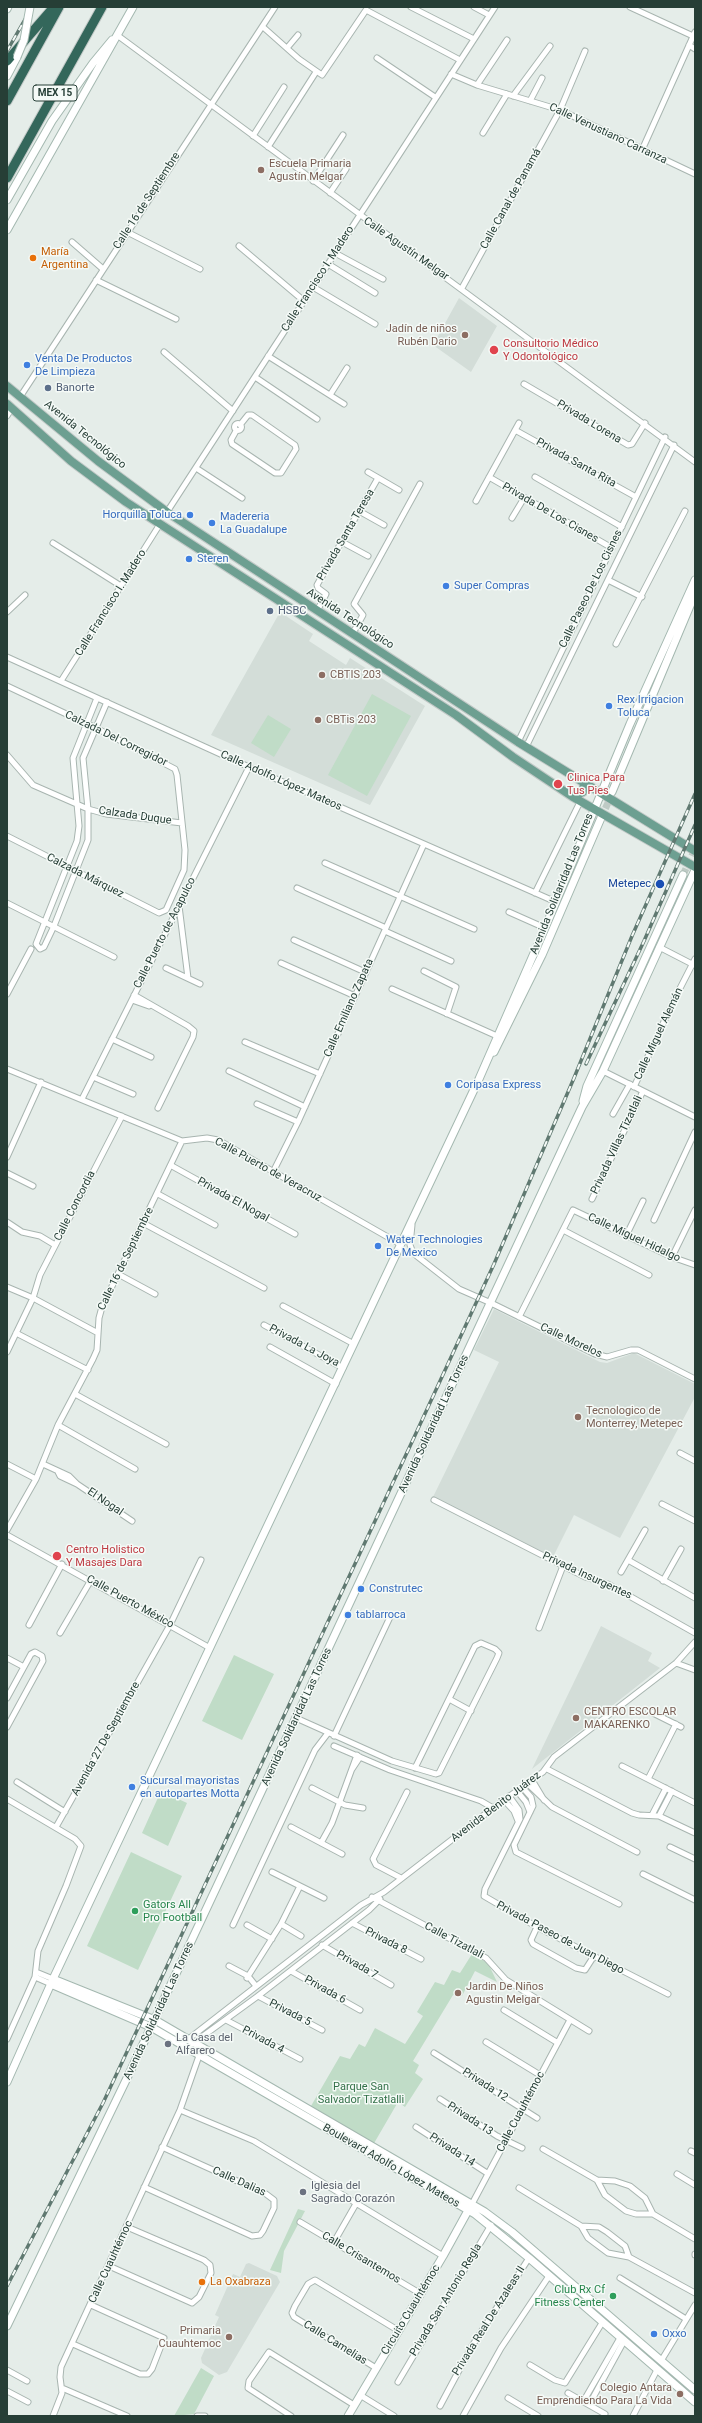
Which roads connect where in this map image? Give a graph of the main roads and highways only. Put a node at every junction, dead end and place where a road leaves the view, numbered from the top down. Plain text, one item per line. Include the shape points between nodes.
1 (30, 7) edge
2 (54, 7) edge
3 (59, 7) edge
4 (102, 7) edge
5 (133, 7) edge
6 (117, 34) junction
7 (7, 61) edge
8 (7, 76) edge
9 (7, 102) edge
10 (7, 178) edge
11 (7, 200) edge
12 (7, 230) edge
13 (7, 386) edge
14 (10, 406) edge
15 (40, 413) junction
16 (30, 425) junction
17 (246, 564) junction
18 (239, 576) junction
19 (695, 580) edge
20 (695, 594) edge
21 (493, 724) junction
22 (485, 736) junction
23 (584, 783) junction
24 (612, 792) tunnel mouth
25 (601, 794) junction
26 (577, 799) junction
27 (593, 810) junction
28 (601, 818) tunnel mouth
29 (695, 851) edge
30 (695, 868) edge
31 (683, 875) tunnel mouth
32 (479, 1079) junction
33 (582, 1107) junction
34 (52, 1981) junction
35 (155, 2020) junction
36 (151, 2027) junction
37 (7, 2082) edge
38 (336, 2126) junction
39 (331, 2132) junction
40 (470, 2207) junction
41 (7, 2326) edge
42 (695, 2390) edge
43 (695, 2402) edge
44 (348, 2416) edge

1 - 8 main road, bridge via 24,40
2 - 7 highway
3 - 9 highway, MEX 15
4 - 10 highway, MEX 15
5 - 6 main road
6 - 11 main road via 56,114
6 - 12 main road
13 - 15 main road, Avenida Tecnológico
14 - 16 main road, Avenida Tecnológico
15 - 16 main road
15 - 17 main road, Avenida Tecnológico via 98,461 167,512
16 - 18 main road, Avenida Tecnológico via 71,461
17 - 18 main road
17 - 21 main road, Avenida Tecnológico
18 - 22 main road, Avenida Tecnológico
19 - 25 main road, Avenida Solidaridad Las Torres
20 - 24 main road
21 - 22 main road
21 - 23 main road, Avenida Tecnológico
22 - 26 main road, Avenida Tecnológico via 512,758
23 - 25 main road, Avenida Tecnológico
23 - 26 main road via 583,792
25 - 27 main road, Avenida Solidaridad Las Torres
25 - 29 main road, Avenida Tecnológico
26 - 27 main road, Avenida Tecnológico
27 - 30 main road, Avenida Tecnológico
27 - 32 main road, Avenida Solidaridad Las Torres
28 - 32 main road, Avenida Solidaridad Las Torres via 523,998
30 - 33 main road, Avenida Solidaridad Las Torres via 603,1071
31 - 33 main road, Avenida Solidaridad Las Torres via 587,1086
32 - 34 main road, Avenida Solidaridad Las Torres
33 - 35 main road, Avenida Solidaridad Las Torres
34 - 35 main road, Boulevard Adolfo López Mateos
34 - 36 main road, Boulevard Adolfo López Mateos
34 - 37 main road, Avenida Solidaridad Las Torres
35 - 36 main road, Avenida Solidaridad Las Torres
35 - 38 main road, Boulevard Adolfo López Mateos
36 - 39 main road, Boulevard Adolfo López Mateos
36 - 41 main road, Avenida Solidaridad Las Torres
38 - 39 main road
38 - 40 main road, Boulevard Adolfo López Mateos
39 - 40 main road, Boulevard Adolfo López Mateos
40 - 42 main road, Boulevard Adolfo López Mateos via 495,2218
40 - 43 main road, Boulevard Adolfo López Mateos
40 - 44 main road, Circuito Cuauhtémoc

